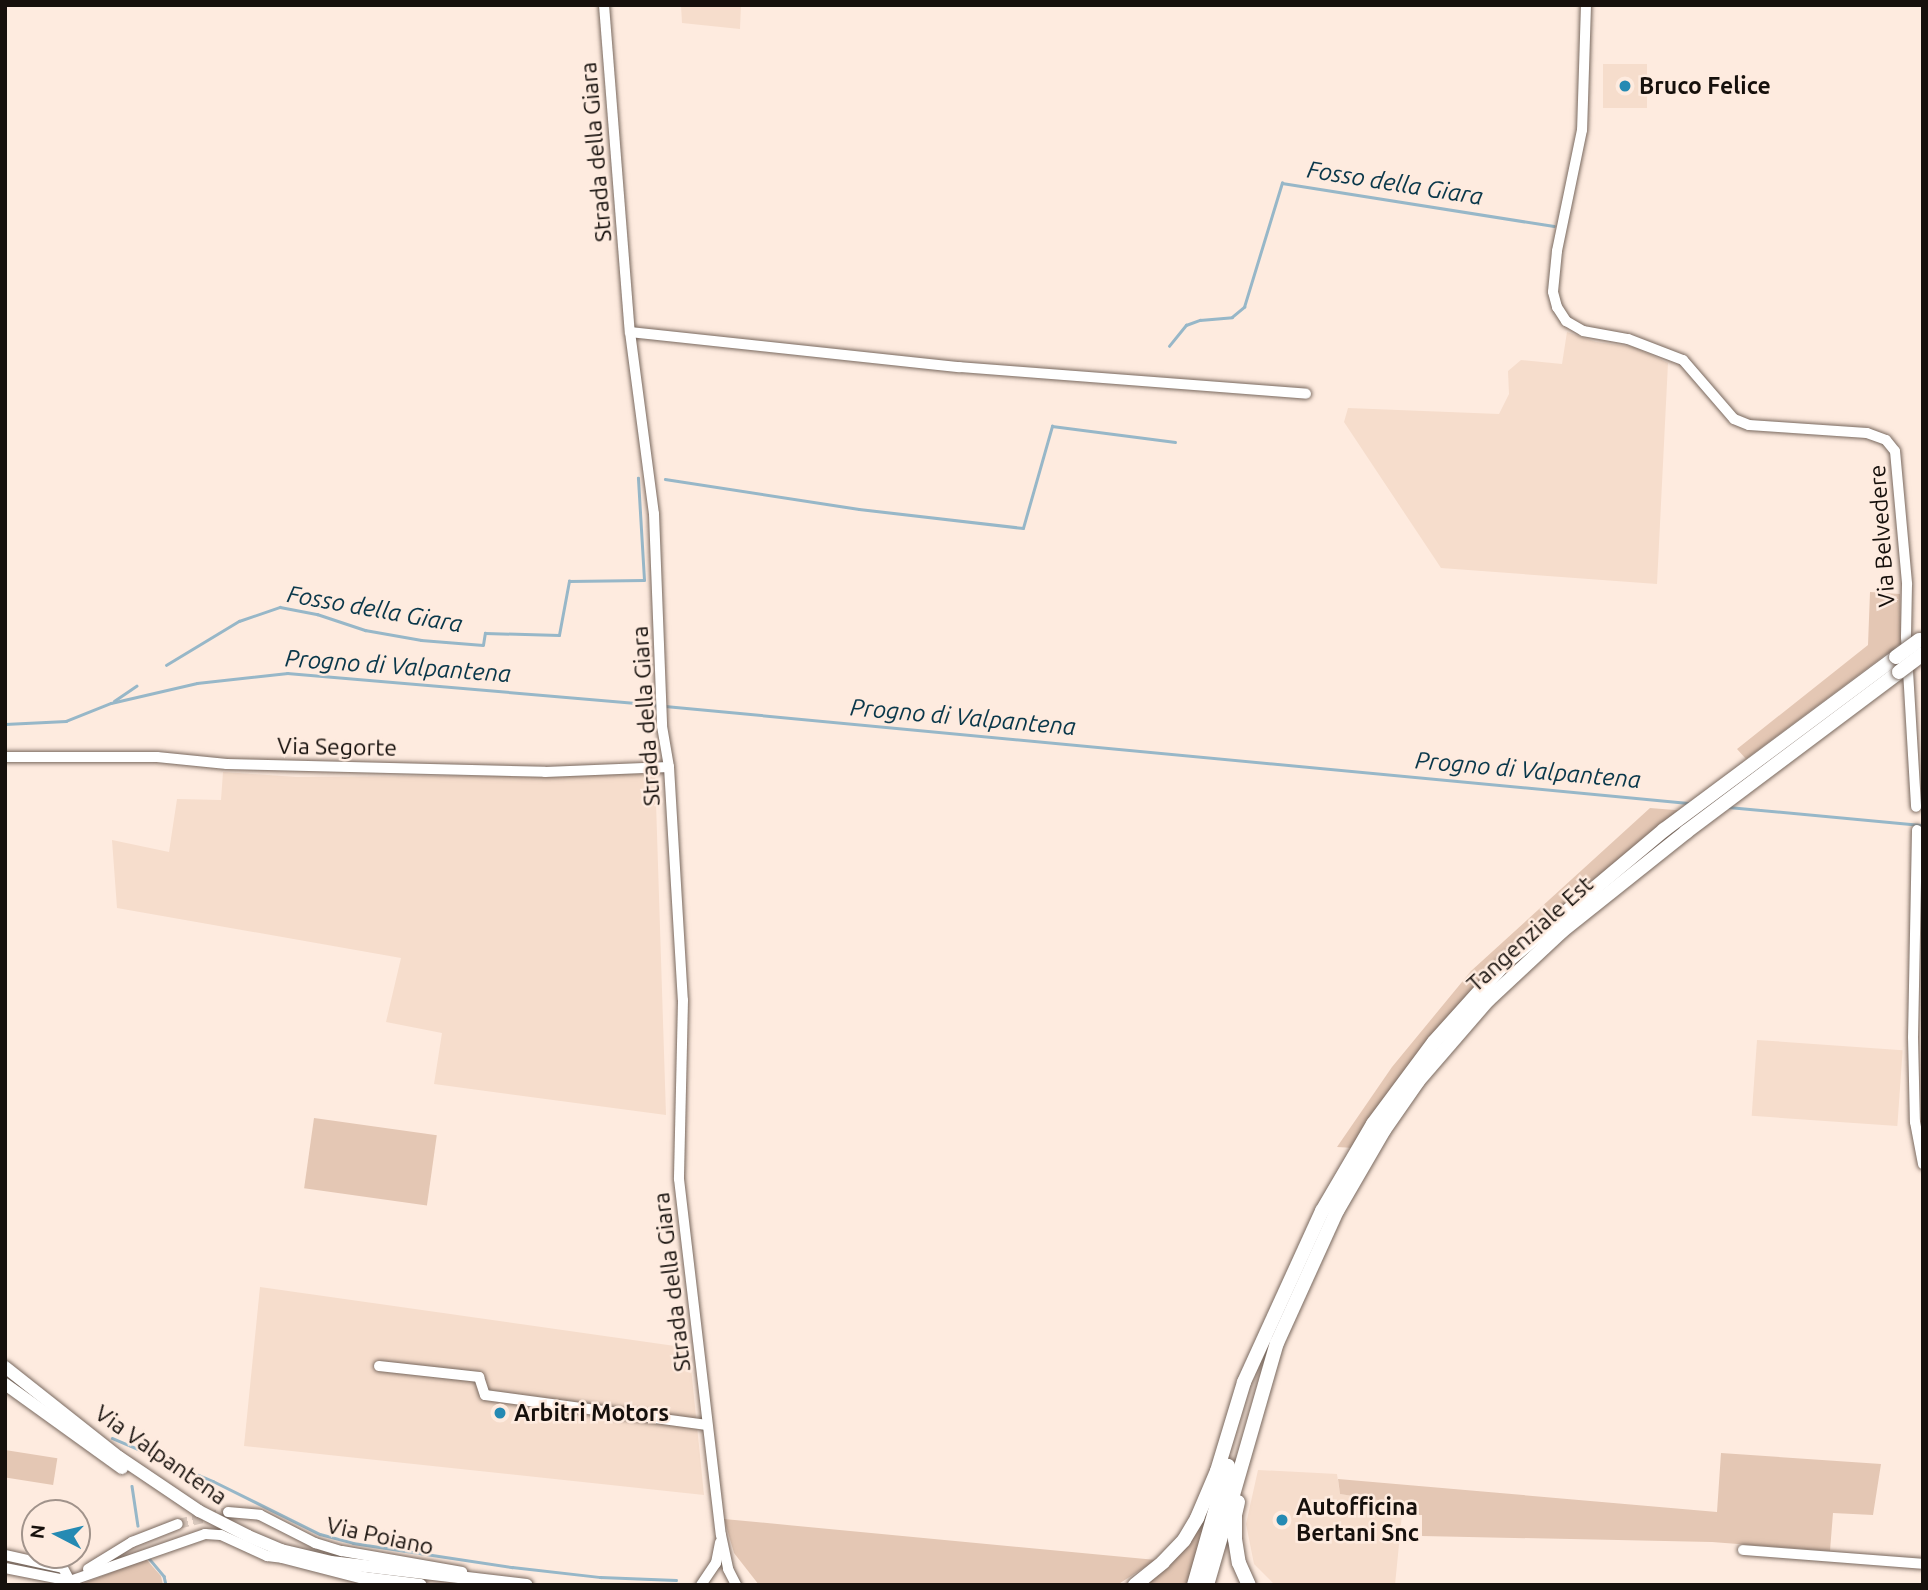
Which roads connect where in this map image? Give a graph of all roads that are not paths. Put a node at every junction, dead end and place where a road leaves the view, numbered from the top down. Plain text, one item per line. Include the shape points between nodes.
1 (604, 5) edge
2 (1586, 5) edge
3 (630, 332) junction
4 (1306, 394) dead end
5 (1922, 644) edge
6 (5, 757) edge
7 (669, 767) junction
8 (1916, 807) dead end
9 (1917, 833) dead end
10 (1923, 1164) edge
11 (1270, 1320) junction
12 (1277, 1343) junction
13 (379, 1366) dead end
14 (5, 1367) edge
15 (5, 1384) edge
16 (707, 1425) junction
17 (228, 1512) tunnel mouth
18 (178, 1524) tunnel mouth
19 (721, 1535) junction
20 (1743, 1550) dead end
21 (5, 1555) edge
22 (284, 1558) junction
23 (1923, 1564) edge
24 (5, 1568) edge
25 (68, 1583) edge
26 (421, 1585) edge
27 (528, 1585) edge
28 (701, 1585) edge
29 (736, 1585) edge
30 (1135, 1585) edge
31 (1194, 1585) edge
32 (1207, 1585) edge
33 (1249, 1585) edge

1 - 3 street, Strada della Giara
2 - 8 street, Via Belvedere via 1582,130 1557,251 1553,292 1557,307 1566,321 1583,331 1628,339 1682,360 1734,419 1749,425 1867,433 1886,440 1895,450 1907,584
3 - 4 street via 959,367
3 - 7 street, Strada della Giara via 654,514 662,726
5 - 11 highway, Tangenziale Est, bridge via 1896,657 1664,830 1506,962 1434,1042 1373,1124 1322,1211
5 - 12 highway, Tangenziale Est, bridge via 1899,672 1562,930 1488,1000 1418,1081 1384,1130 1337,1211
6 - 7 street, Via Segorte via 157,757 227,764 545,772
7 - 16 street, Strada della Giara via 683,1000 679,1179
9 - 10 street via 1913,1049 1915,1122
11 - 30 highway via 1197,1518 1184,1540
11 - 31 highway
12 - 32 highway
12 - 33 highway via 1235,1515 1239,1563
13 - 16 street via 479,1377 485,1395
14 - 27 main road, Via Valpantena via 119,1457 199,1511 248,1536 305,1555 398,1572
15 - 22 main road via 208,1524
16 - 19 street, Strada della Giara
17 - 27 street, Via Poiano via 260,1515 315,1543 342,1551
18 - 25 street via 132,1542
19 - 28 street, Strada della Giara via 716,1563
19 - 29 street, Strada della Giara
20 - 23 street
21 - 25 street via 63,1568
22 - 25 street via 267,1556 221,1535 205,1534
22 - 26 main road via 364,1578
24 - 25 street

